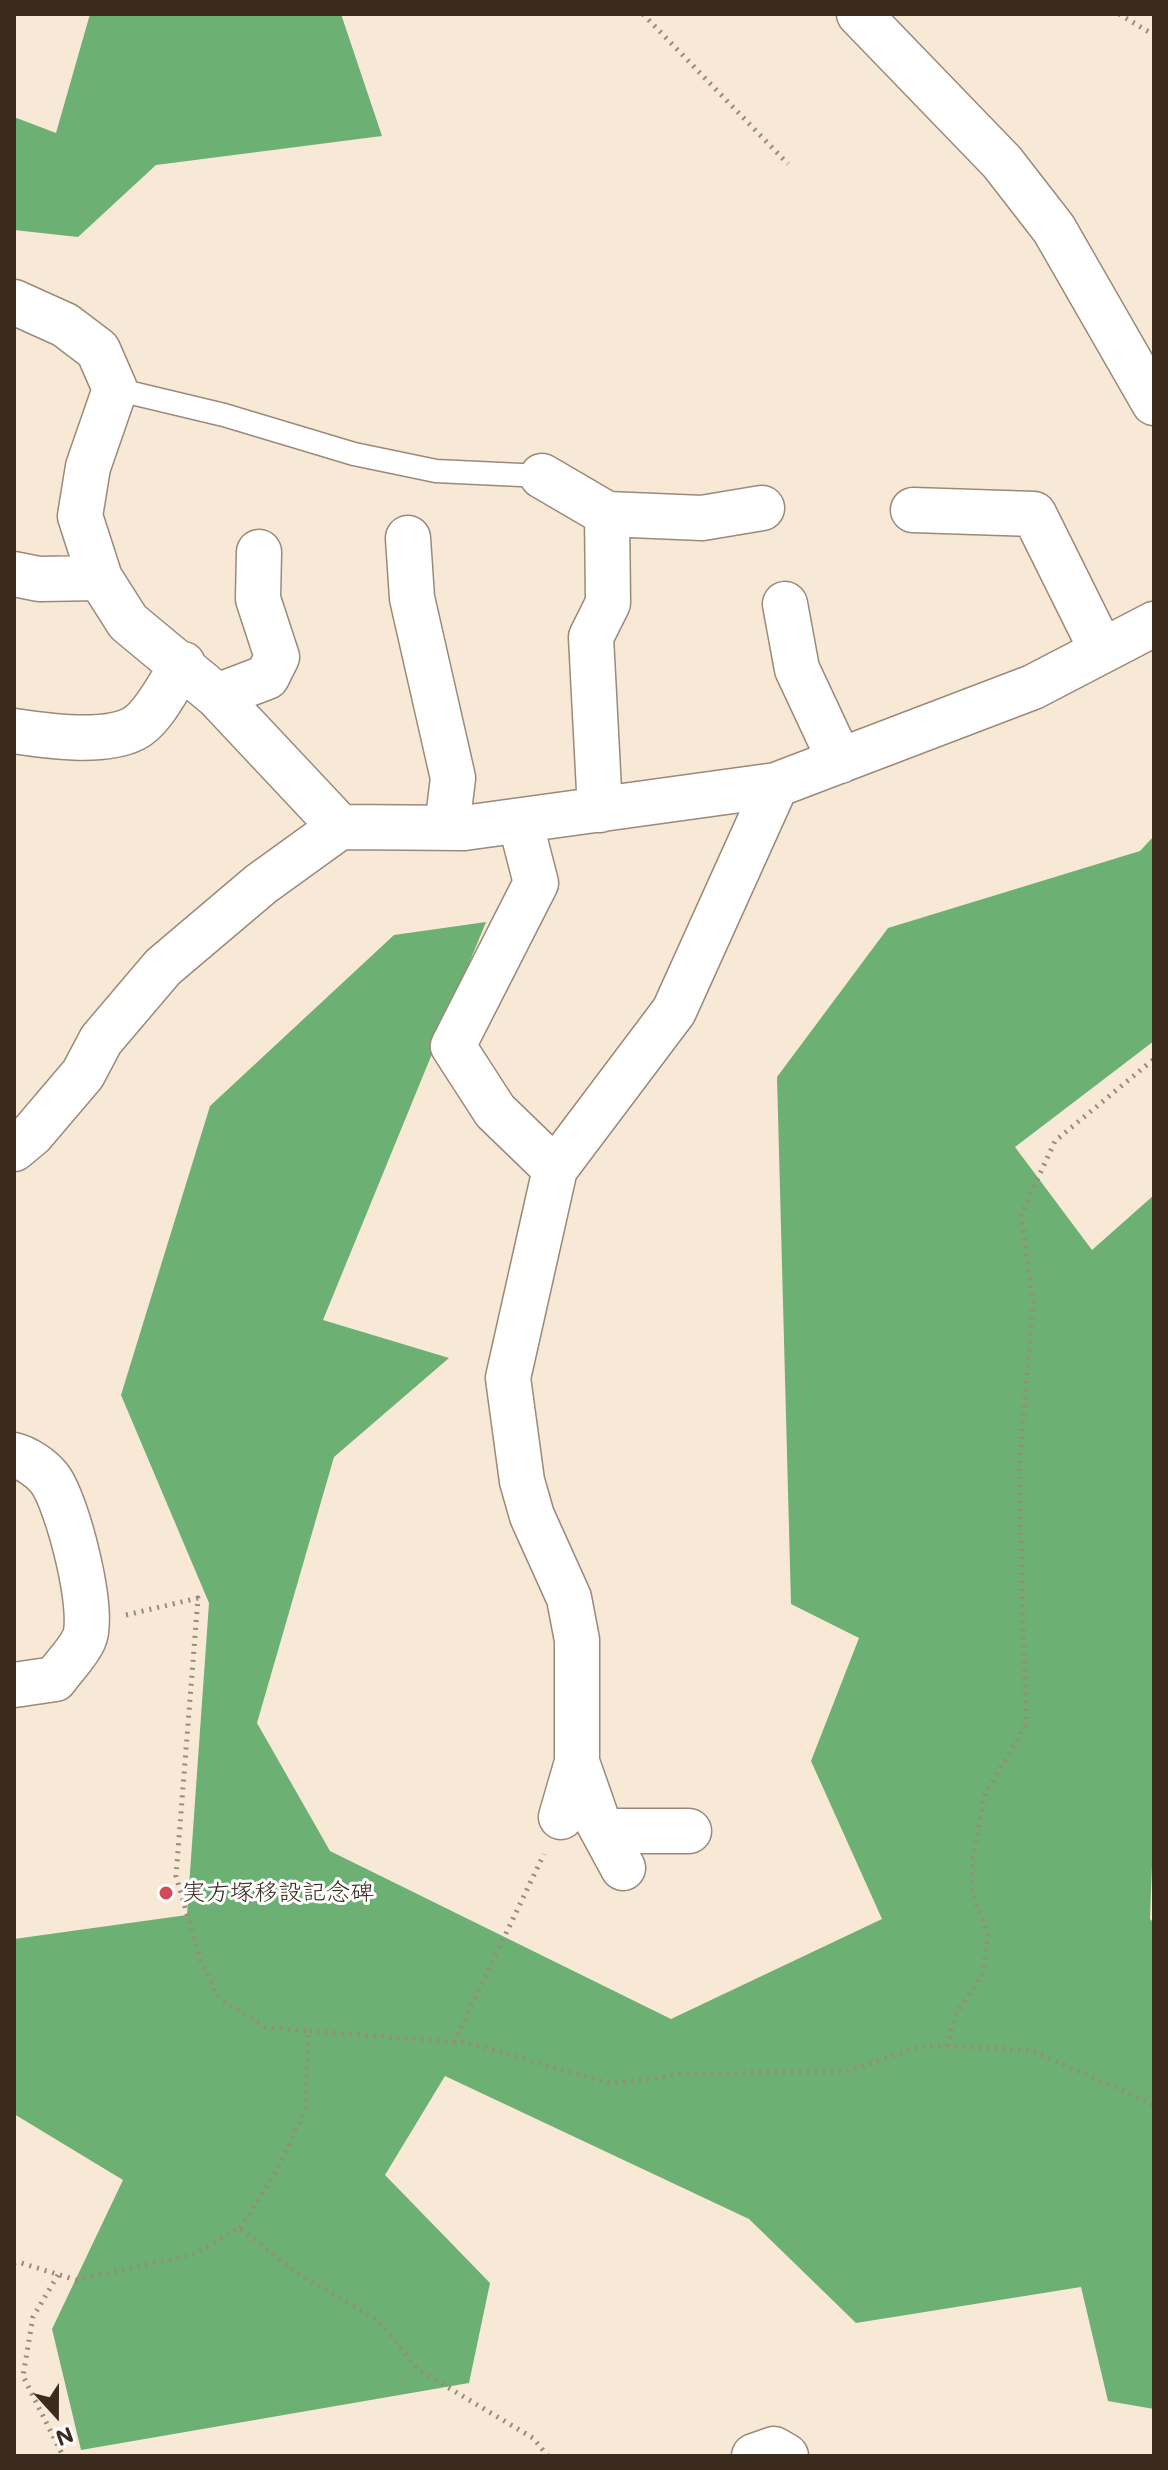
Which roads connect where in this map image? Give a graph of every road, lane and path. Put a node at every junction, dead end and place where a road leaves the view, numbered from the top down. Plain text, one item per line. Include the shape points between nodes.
1 (643, 14) edge
2 (859, 14) edge
3 (1119, 14) edge
4 (1154, 35) edge
5 (788, 164) dead end
6 (14, 302) edge
7 (115, 389) junction
8 (1154, 403) edge
9 (542, 476) joint
10 (762, 508) dead end
11 (913, 510) dead end
12 (607, 514) junction
13 (408, 538) dead end
14 (259, 552) dead end
15 (14, 574) edge
16 (100, 578) junction
17 (785, 604) dead end
18 (1154, 624) edge
19 (1102, 651) junction
20 (183, 664) junction
21 (217, 696) junction
22 (14, 731) edge
23 (840, 761) junction
24 (776, 785) junction
25 (600, 810) junction
26 (520, 821) junction
27 (340, 827) junction
28 (447, 827) junction
29 (1154, 1059) edge
30 (14, 1149) edge
31 (555, 1169) junction
32 (14, 1455) edge
33 (86, 1623) junction
34 (14, 1685) edge
35 (577, 1762) junction
36 (561, 1817) joint
37 (689, 1831) dead end
38 (308, 2031) junction
39 (454, 2042) junction
40 (947, 2046) junction
41 (1154, 2105) edge
42 (240, 2228) junction
43 (14, 2263) edge
44 (58, 2275) junction
45 (63, 2456) edge
46 (548, 2456) edge
47 (754, 2456) edge
48 (786, 2456) edge

1 - 5 path
2 - 8 street via 1002,162 1054,229
3 - 4 path
6 - 7 street via 65,325 98,350
7 - 9 lane via 436,471
7 - 16 street via 88,467 80,516
9 - 12 street
10 - 12 street via 702,518
11 - 19 street via 1034,514
12 - 25 street via 608,603 591,637
13 - 28 street via 412,598 453,778
14 - 21 street via 258,599 277,657 267,677
15 - 16 street
16 - 20 street via 128,622
17 - 23 street via 797,669
18 - 19 street
19 - 23 street via 1033,687
20 - 21 street
20 - 22 street via 133,729 64,739
21 - 27 street
23 - 24 street
24 - 25 street
24 - 31 street via 674,1011
25 - 26 street
26 - 28 street
26 - 31 street via 536,883 453,1046 495,1111
27 - 28 street
27 - 30 street via 261,884 163,967 101,1040 83,1074
29 - 40 path via 1055,1141 1021,1215 1033,1303 1019,1469 1026,1724 985,1794 972,1892 988,1934 983,1973 955,2016
31 - 35 street via 508,1378 522,1481 569,1598 577,1640
32 - 33 street via 49,1478 65,1506
33 - 34 street via 85,1637 55,1679
33 - 38 path via 198,1598 176,1876 200,1959 219,1998 265,2027
35 - 36 street
35 - 37 street via 613,1849
36 - 39 path
38 - 39 path
38 - 42 path via 306,2109 276,2172
39 - 40 path via 611,2084 682,2074 848,2071 925,2045
40 - 41 path via 1031,2050
42 - 44 path via 194,2254 76,2280
42 - 46 path via 300,2275 379,2321 417,2369 533,2438
43 - 44 path
44 - 45 path via 33,2317 23,2376
47 - 48 street via 774,2449

